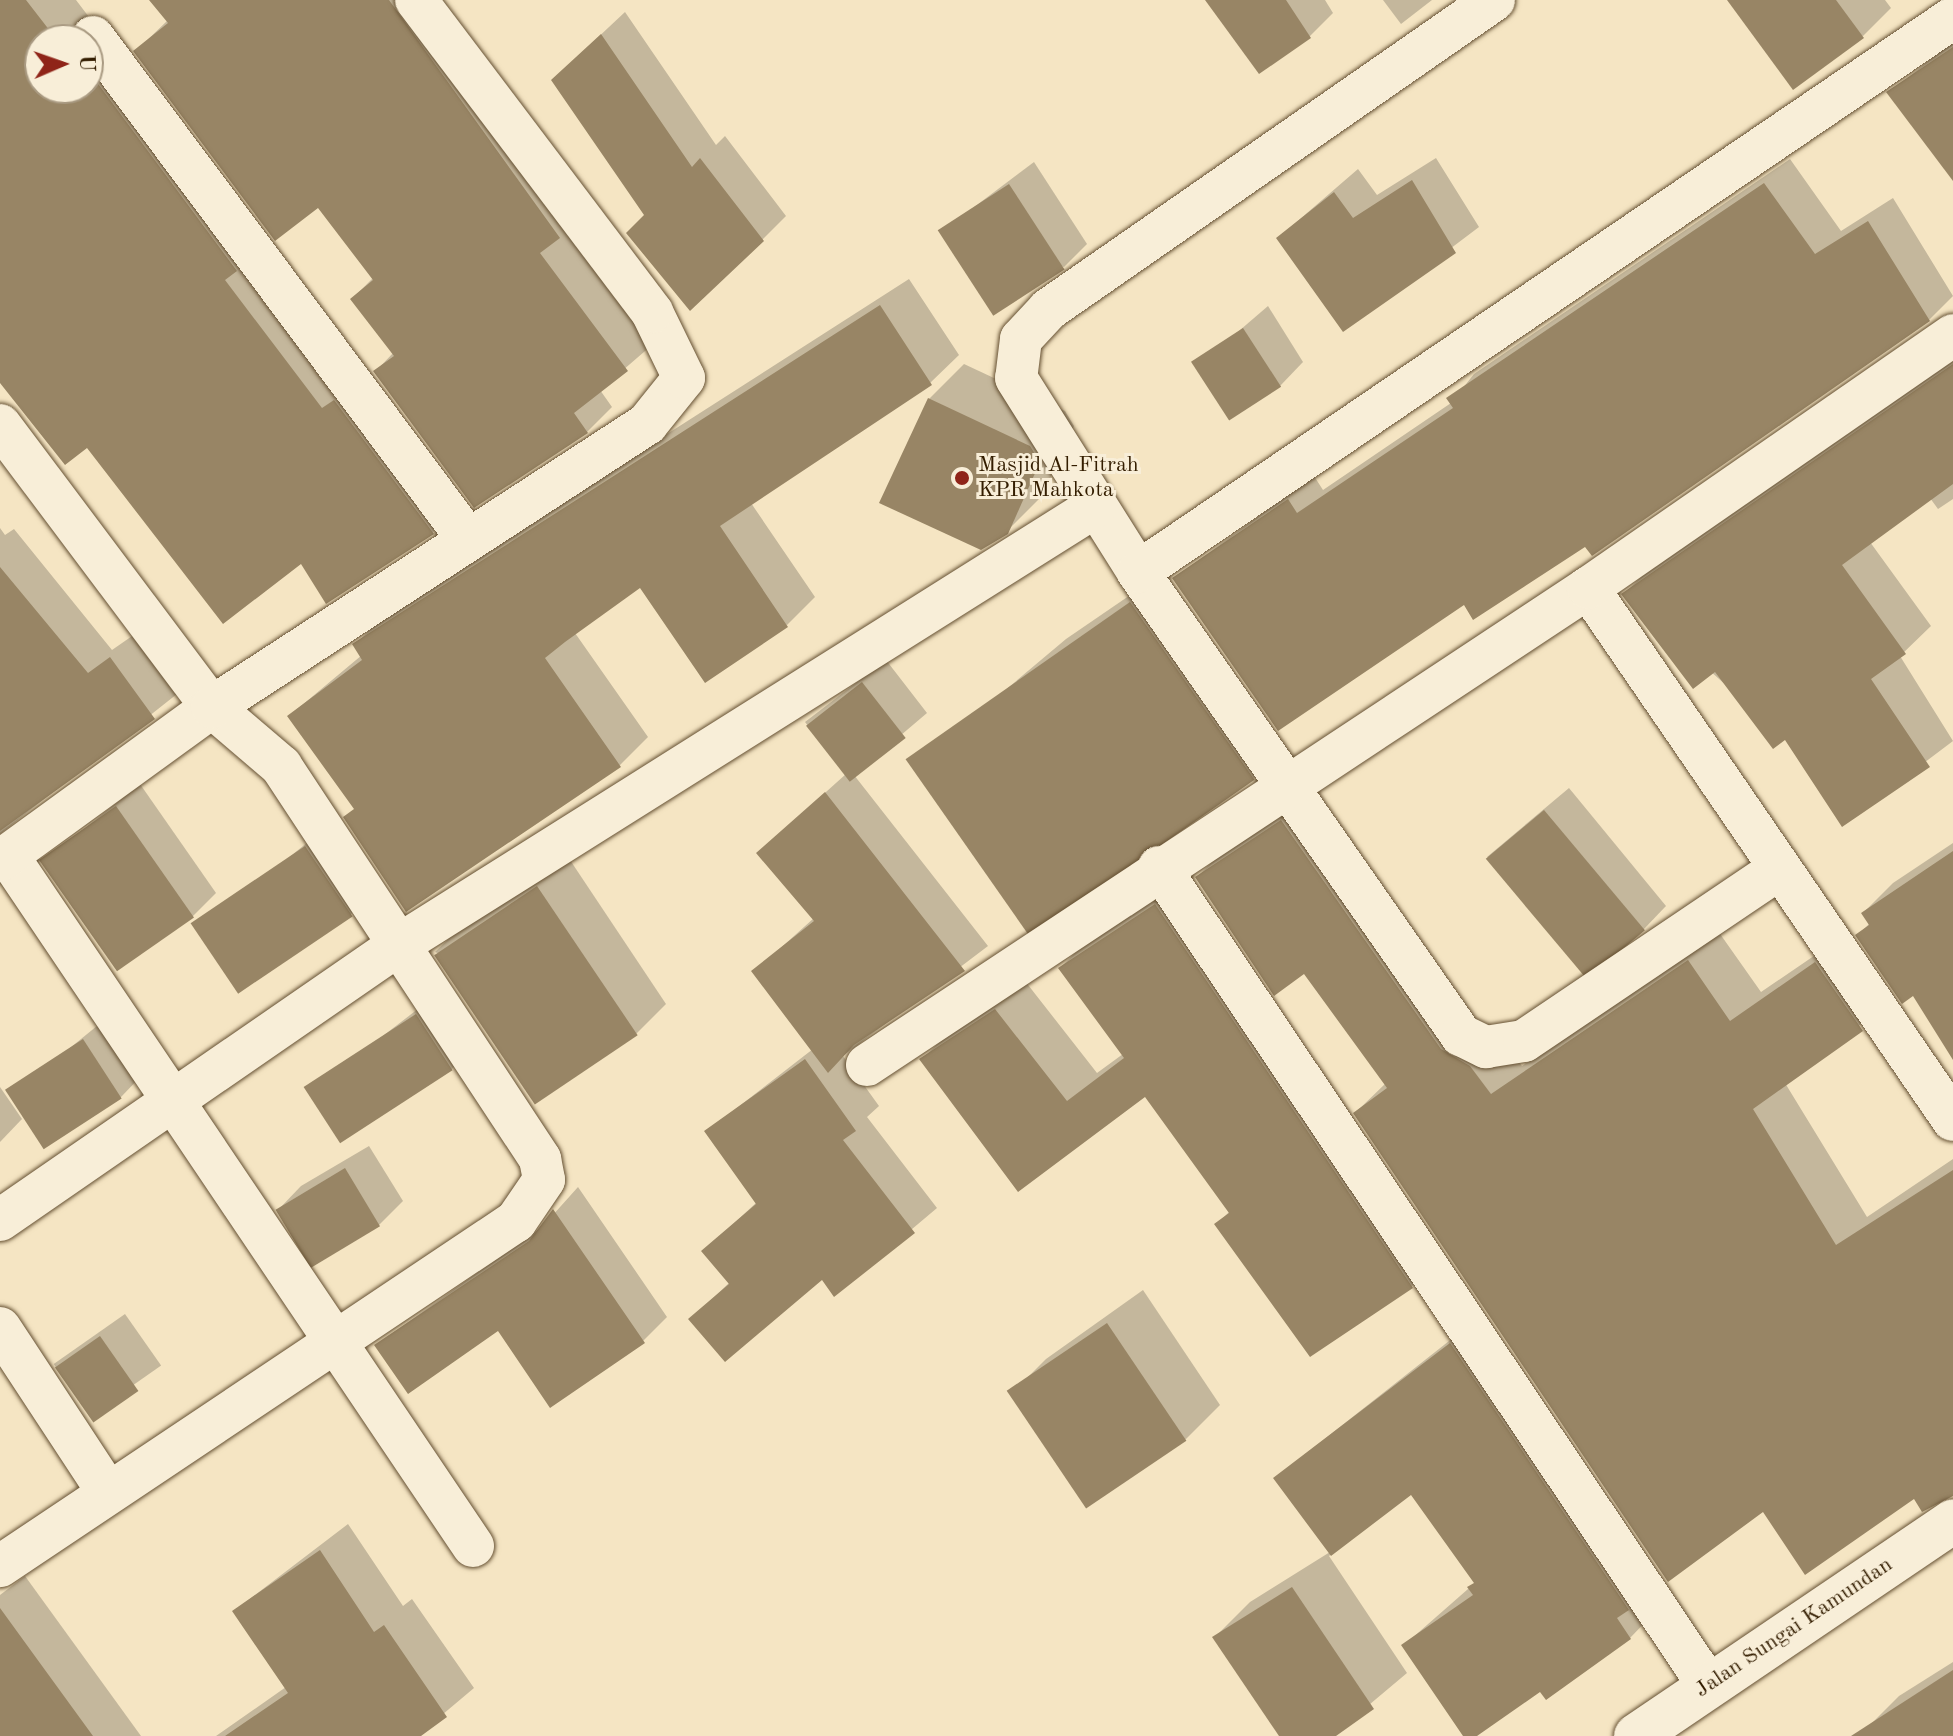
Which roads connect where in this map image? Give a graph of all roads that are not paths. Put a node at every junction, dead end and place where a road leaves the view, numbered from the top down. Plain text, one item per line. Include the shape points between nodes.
1 (416, 0) edge
2 (1494, 0) edge
3 (1953, 18) edge
4 (104, 52) edge
5 (1953, 335) edge
6 (0, 425) edge
7 (1095, 507) junction
8 (467, 538) junction
9 (1138, 572) junction
10 (1588, 588) junction
11 (212, 707) junction
12 (1287, 786) junction
13 (4, 858) edge
14 (1159, 867) junction
15 (1779, 869) junction
16 (397, 946) junction
17 (867, 1065) dead end
18 (176, 1099) junction
19 (1953, 1120) edge
20 (0, 1220) edge
21 (0, 1328) edge
22 (334, 1340) junction
23 (107, 1491) junction
24 (1953, 1521) edge
25 (473, 1546) dead end
26 (0, 1566) edge
27 (1708, 1685) junction
28 (1636, 1736) edge

1 - 8 street via 652,312 684,378 647,424
2 - 7 street via 1049,309 1021,339 1016,378
3 - 9 street
4 - 8 street
5 - 10 street
6 - 11 street
7 - 9 street
7 - 16 street
8 - 11 street
9 - 12 street
10 - 12 street
10 - 15 street
11 - 13 street
11 - 16 street via 281,766
12 - 14 street
12 - 15 street via 1461,1035 1486,1047 1524,1041
13 - 18 street
14 - 17 street
14 - 27 street
15 - 19 street
16 - 18 street
16 - 22 street via 540,1159 544,1180 516,1221
18 - 20 street
18 - 22 street
21 - 23 street
22 - 23 street
22 - 25 street
23 - 26 street
24 - 27 main road, Jalan Sungai Kamundan
27 - 28 main road, Jalan Sungai Kamundan

